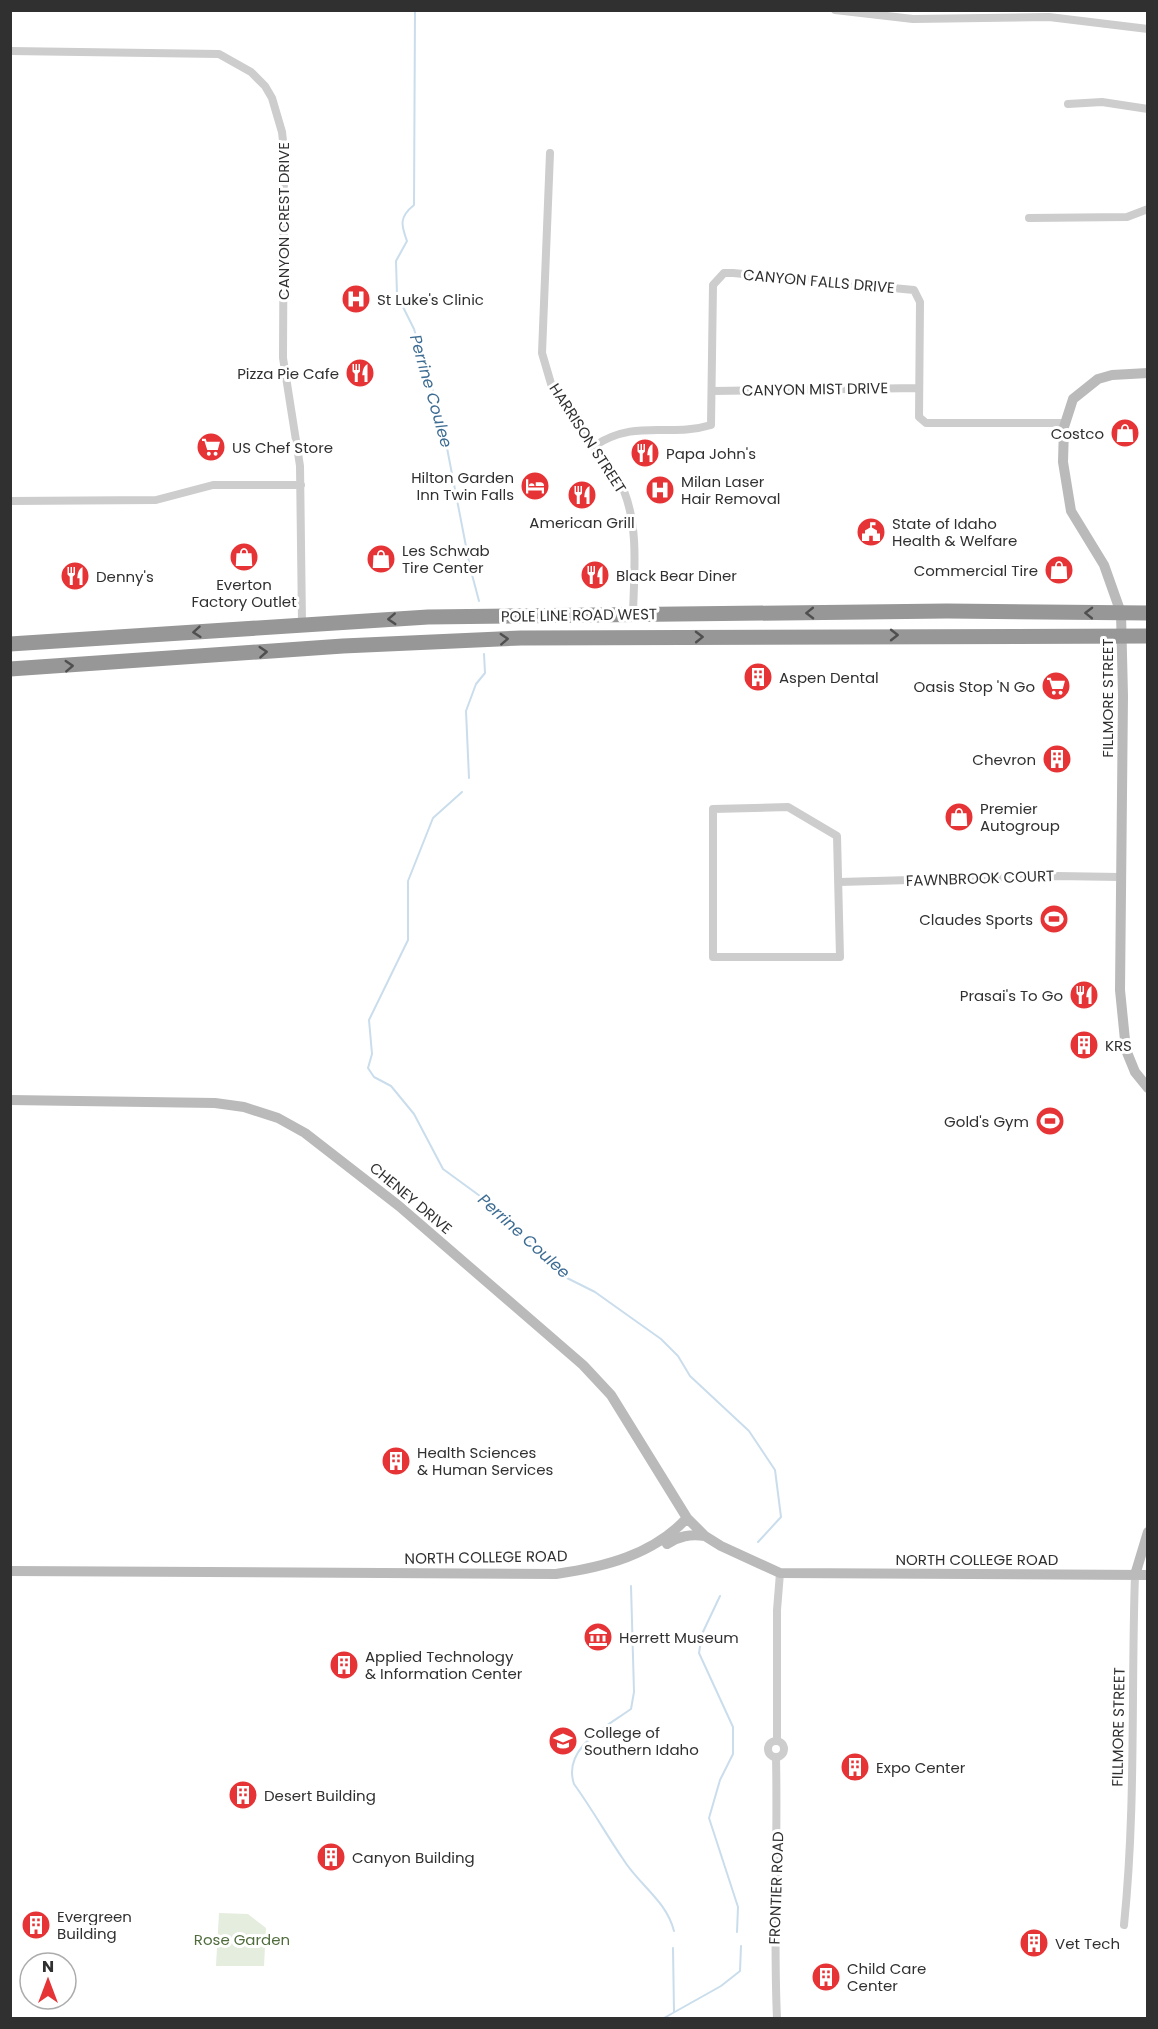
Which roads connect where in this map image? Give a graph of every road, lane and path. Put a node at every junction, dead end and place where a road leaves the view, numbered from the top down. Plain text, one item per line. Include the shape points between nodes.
1 (835, 10) edge
2 (1148, 28) edge
3 (10, 51) edge
4 (1068, 104) dead end
5 (1148, 109) edge
6 (550, 153) dead end
7 (1148, 209) edge
8 (1029, 218) dead end
9 (1148, 374) edge
10 (919, 388) junction
11 (712, 391) junction
12 (1065, 423) junction
13 (594, 446) junction
14 (301, 485) junction
15 (10, 501) edge
16 (1121, 613) junction
17 (1148, 613) edge
18 (633, 614) junction
19 (302, 623) junction
20 (1122, 635) junction
21 (1148, 636) edge
22 (10, 644) edge
23 (10, 669) edge
24 (1120, 877) junction
25 (839, 882) junction
26 (1148, 1088) edge
27 (10, 1100) edge
28 (687, 1518) junction
29 (1148, 1532) edge
30 (705, 1536) junction
31 (10, 1571) edge
32 (780, 1573) junction
33 (556, 1574) junction
34 (1134, 1575) junction
35 (1148, 1575) edge
36 (777, 1740) junction
37 (776, 1757) junction
38 (1124, 1925) dead end
39 (777, 2019) edge

1 - 2 street via 913,19 1049,17
3 - 14 street, CANYON CREST DRIVE via 207,52 234,61 265,86 272,98 284,150 283,358
4 - 5 street via 1102,102
6 - 13 street, HARRISON STREET via 543,353 552,387
7 - 8 street via 1127,217
9 - 12 street, FILLMORE STREET via 1098,379 1073,399
10 - 11 street, CANYON MIST DRIVE
10 - 11 street, CANYON FALLS DRIVE via 920,302 914,290 724,273 713,285
10 - 12 street, CANYON FALLS DRIVE via 919,417 926,423
11 - 13 street, CANYON FALLS DRIVE via 711,425 628,430
12 - 16 street, FILLMORE STREET via 1063,462 1071,511 1104,565
13 - 18 street, HARRISON STREET via 624,490 630,506
14 - 15 street via 213,485 138,501
14 - 19 street, CANYON CREST DRIVE
16 - 17 highway, POLE LINE ROAD WEST
16 -> 18 highway, POLE LINE ROAD WEST
16 - 20 street, FILLMORE STREET
18 -> 19 highway, POLE LINE ROAD WEST
19 -> 22 highway, POLE LINE ROAD WEST
20 - 21 highway, POLE LINE ROAD WEST
23 -> 20 highway, POLE LINE ROAD WEST via 521,638
20 - 24 street, FILLMORE STREET
24 - 25 street, FAWNBROOK COURT
24 - 26 street, FILLMORE STREET via 1123,1034 1135,1072
25 - 25 street via 840,957 713,957 713,809 788,807 837,836
27 - 28 street, CHENEY DRIVE via 244,1107 278,1118 305,1133 399,1206 583,1365 611,1395
28 - 30 street, NORTH COLLEGE ROAD
28 - 33 street, NORTH COLLEGE ROAD via 676,1530 639,1553 590,1569
29 - 34 street, FILLMORE STREET
30 - 32 street, NORTH COLLEGE ROAD
30 - 33 street via 677,1537 653,1552 594,1574
31 - 33 street, NORTH COLLEGE ROAD
32 - 34 street, NORTH COLLEGE ROAD
32 - 36 street, FRONTIER ROAD
34 - 35 street, NORTH COLLEGE ROAD
34 - 38 street, FILLMORE STREET via 1134,1748
36 - 37 street, FRONTIER ROAD via 784,1748
36 - 37 street, FRONTIER ROAD via 767,1748
37 - 39 street, FRONTIER ROAD via 778,1836 773,1938

